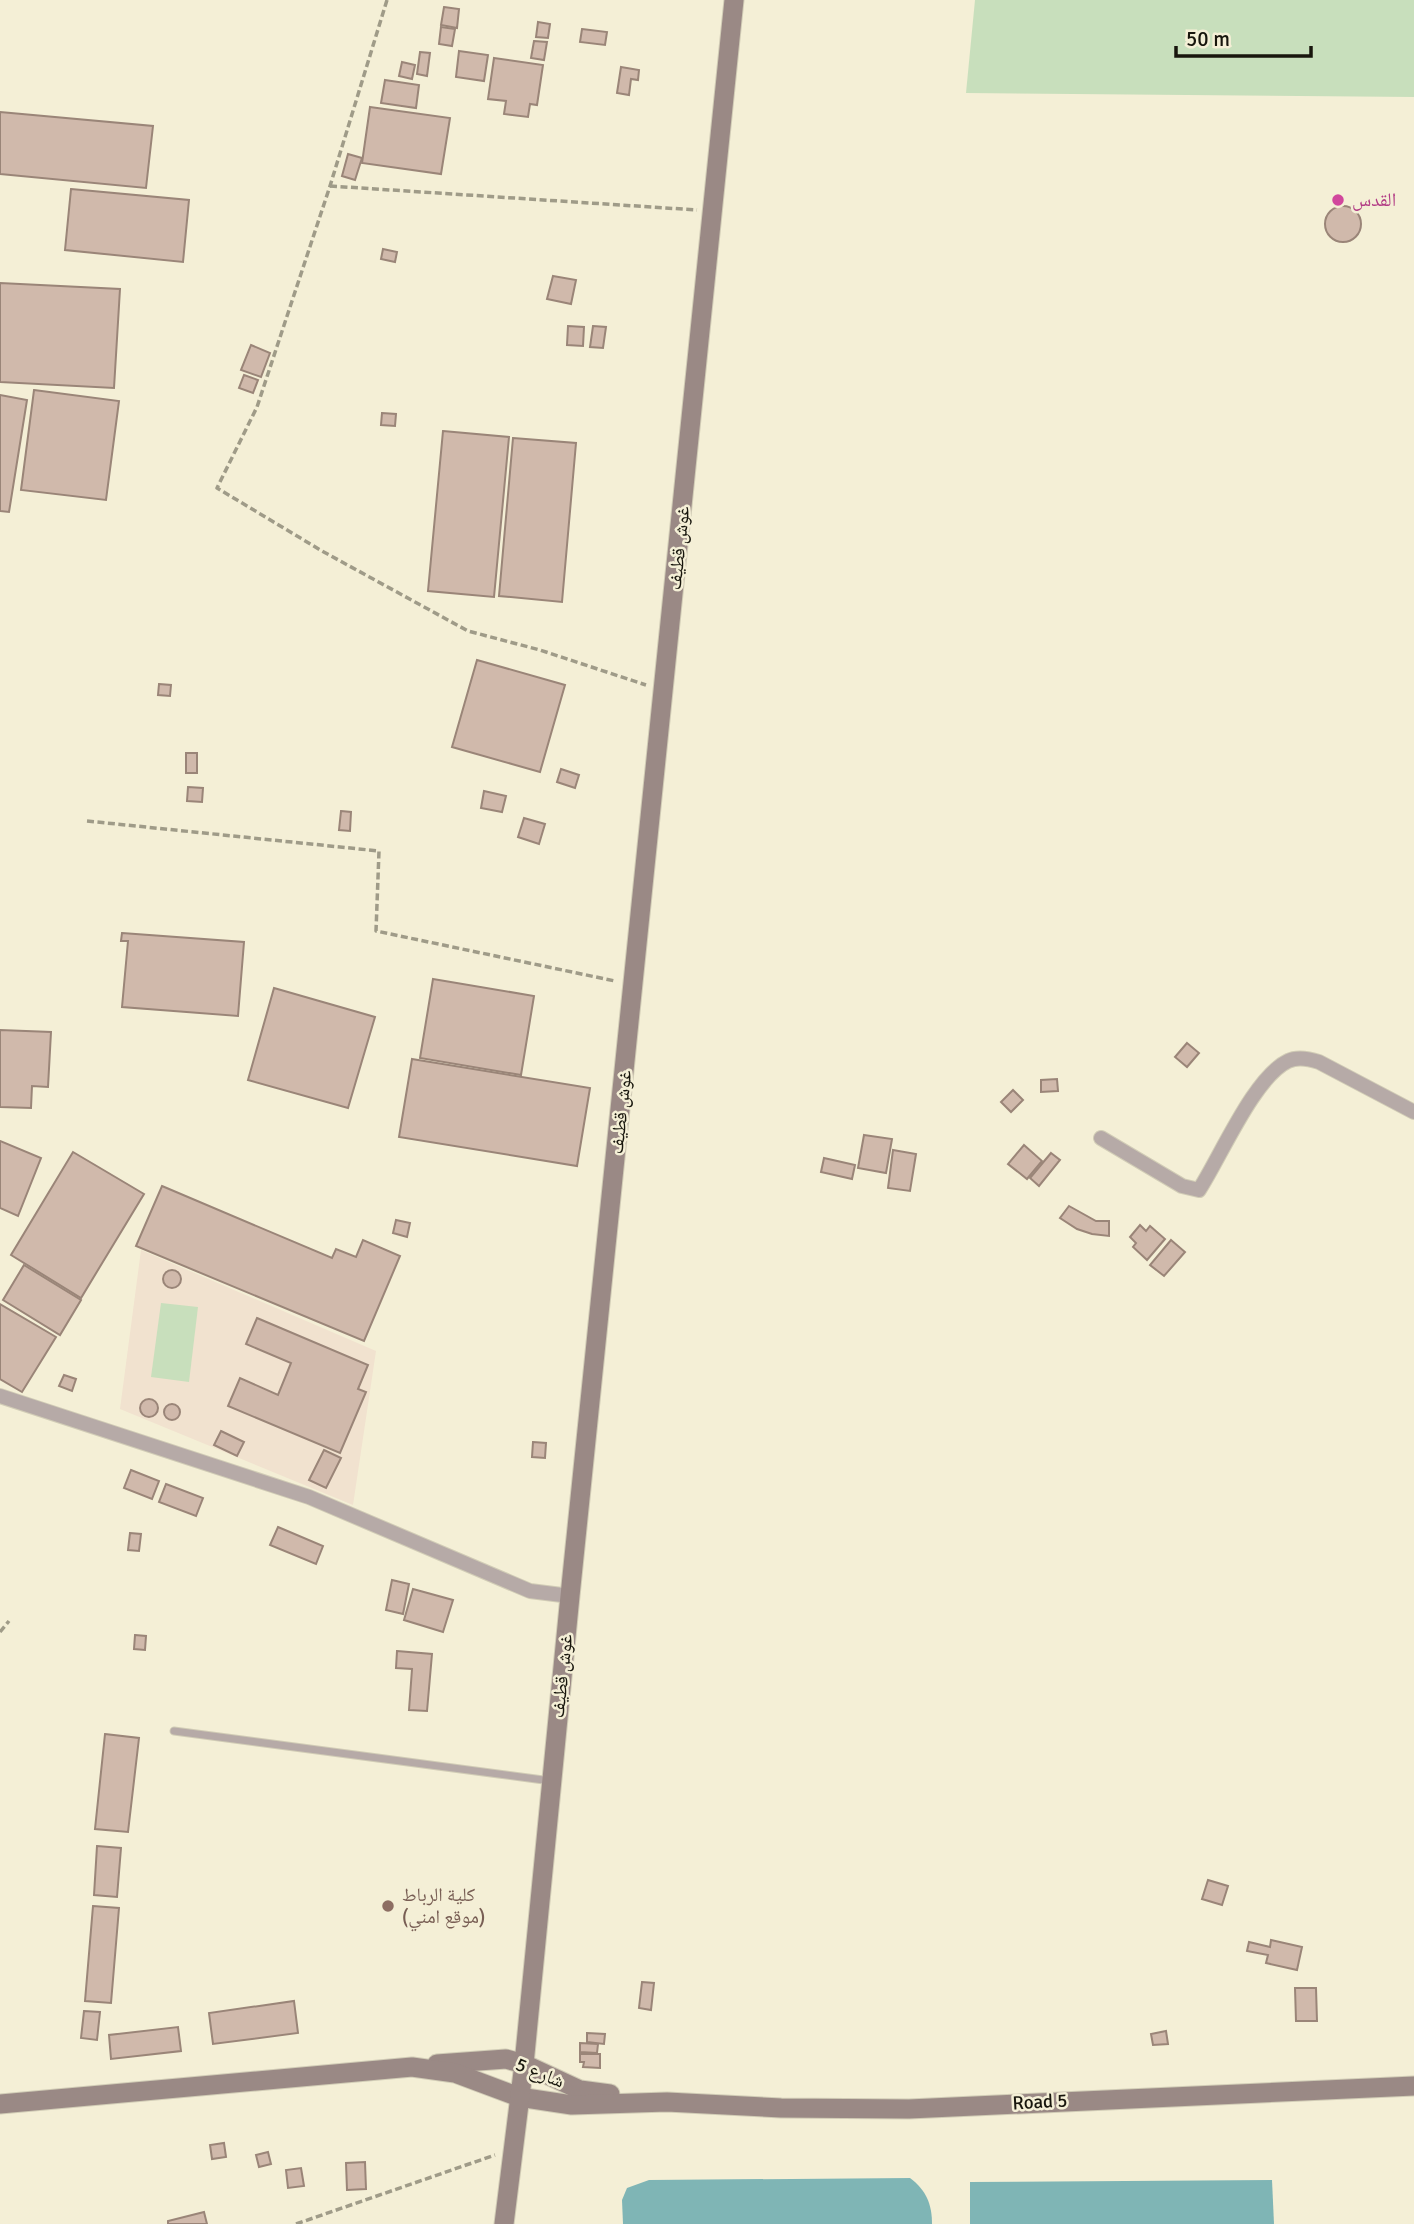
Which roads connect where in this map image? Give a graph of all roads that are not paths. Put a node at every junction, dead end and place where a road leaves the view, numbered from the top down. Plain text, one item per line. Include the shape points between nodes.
1 (734, 0) edge
2 (1414, 1112) edge
3 (1101, 1138) dead end
4 (0, 1395) edge
5 (570, 1596) junction
6 (174, 1731) dead end
7 (552, 1781) junction
8 (524, 2064) junction
9 (412, 2067) junction
10 (1414, 2086) edge
11 (519, 2096) junction
12 (667, 2102) junction
13 (0, 2105) edge
14 (504, 2224) edge

1 - 5 main road, غوش قطيف
2 - 3 street via 1306,1058 1288,1060 1267,1078 1199,1190 1182,1186
4 - 5 street via 309,1497 530,1591
5 - 7 main road, غوش قطيف
6 - 7 lane
7 - 8 main road, غوش قطيف
8 - 9 main road, شارع 5 via 506,2059
8 - 11 main road, غوش قطيف
8 - 12 main road, شارع 5 via 580,2090
9 - 11 main road via 455,2073
9 - 13 main road
10 - 12 main road, Road 5 via 909,2109
11 - 12 main road via 572,2105
11 - 14 main road, غوش قطيف

